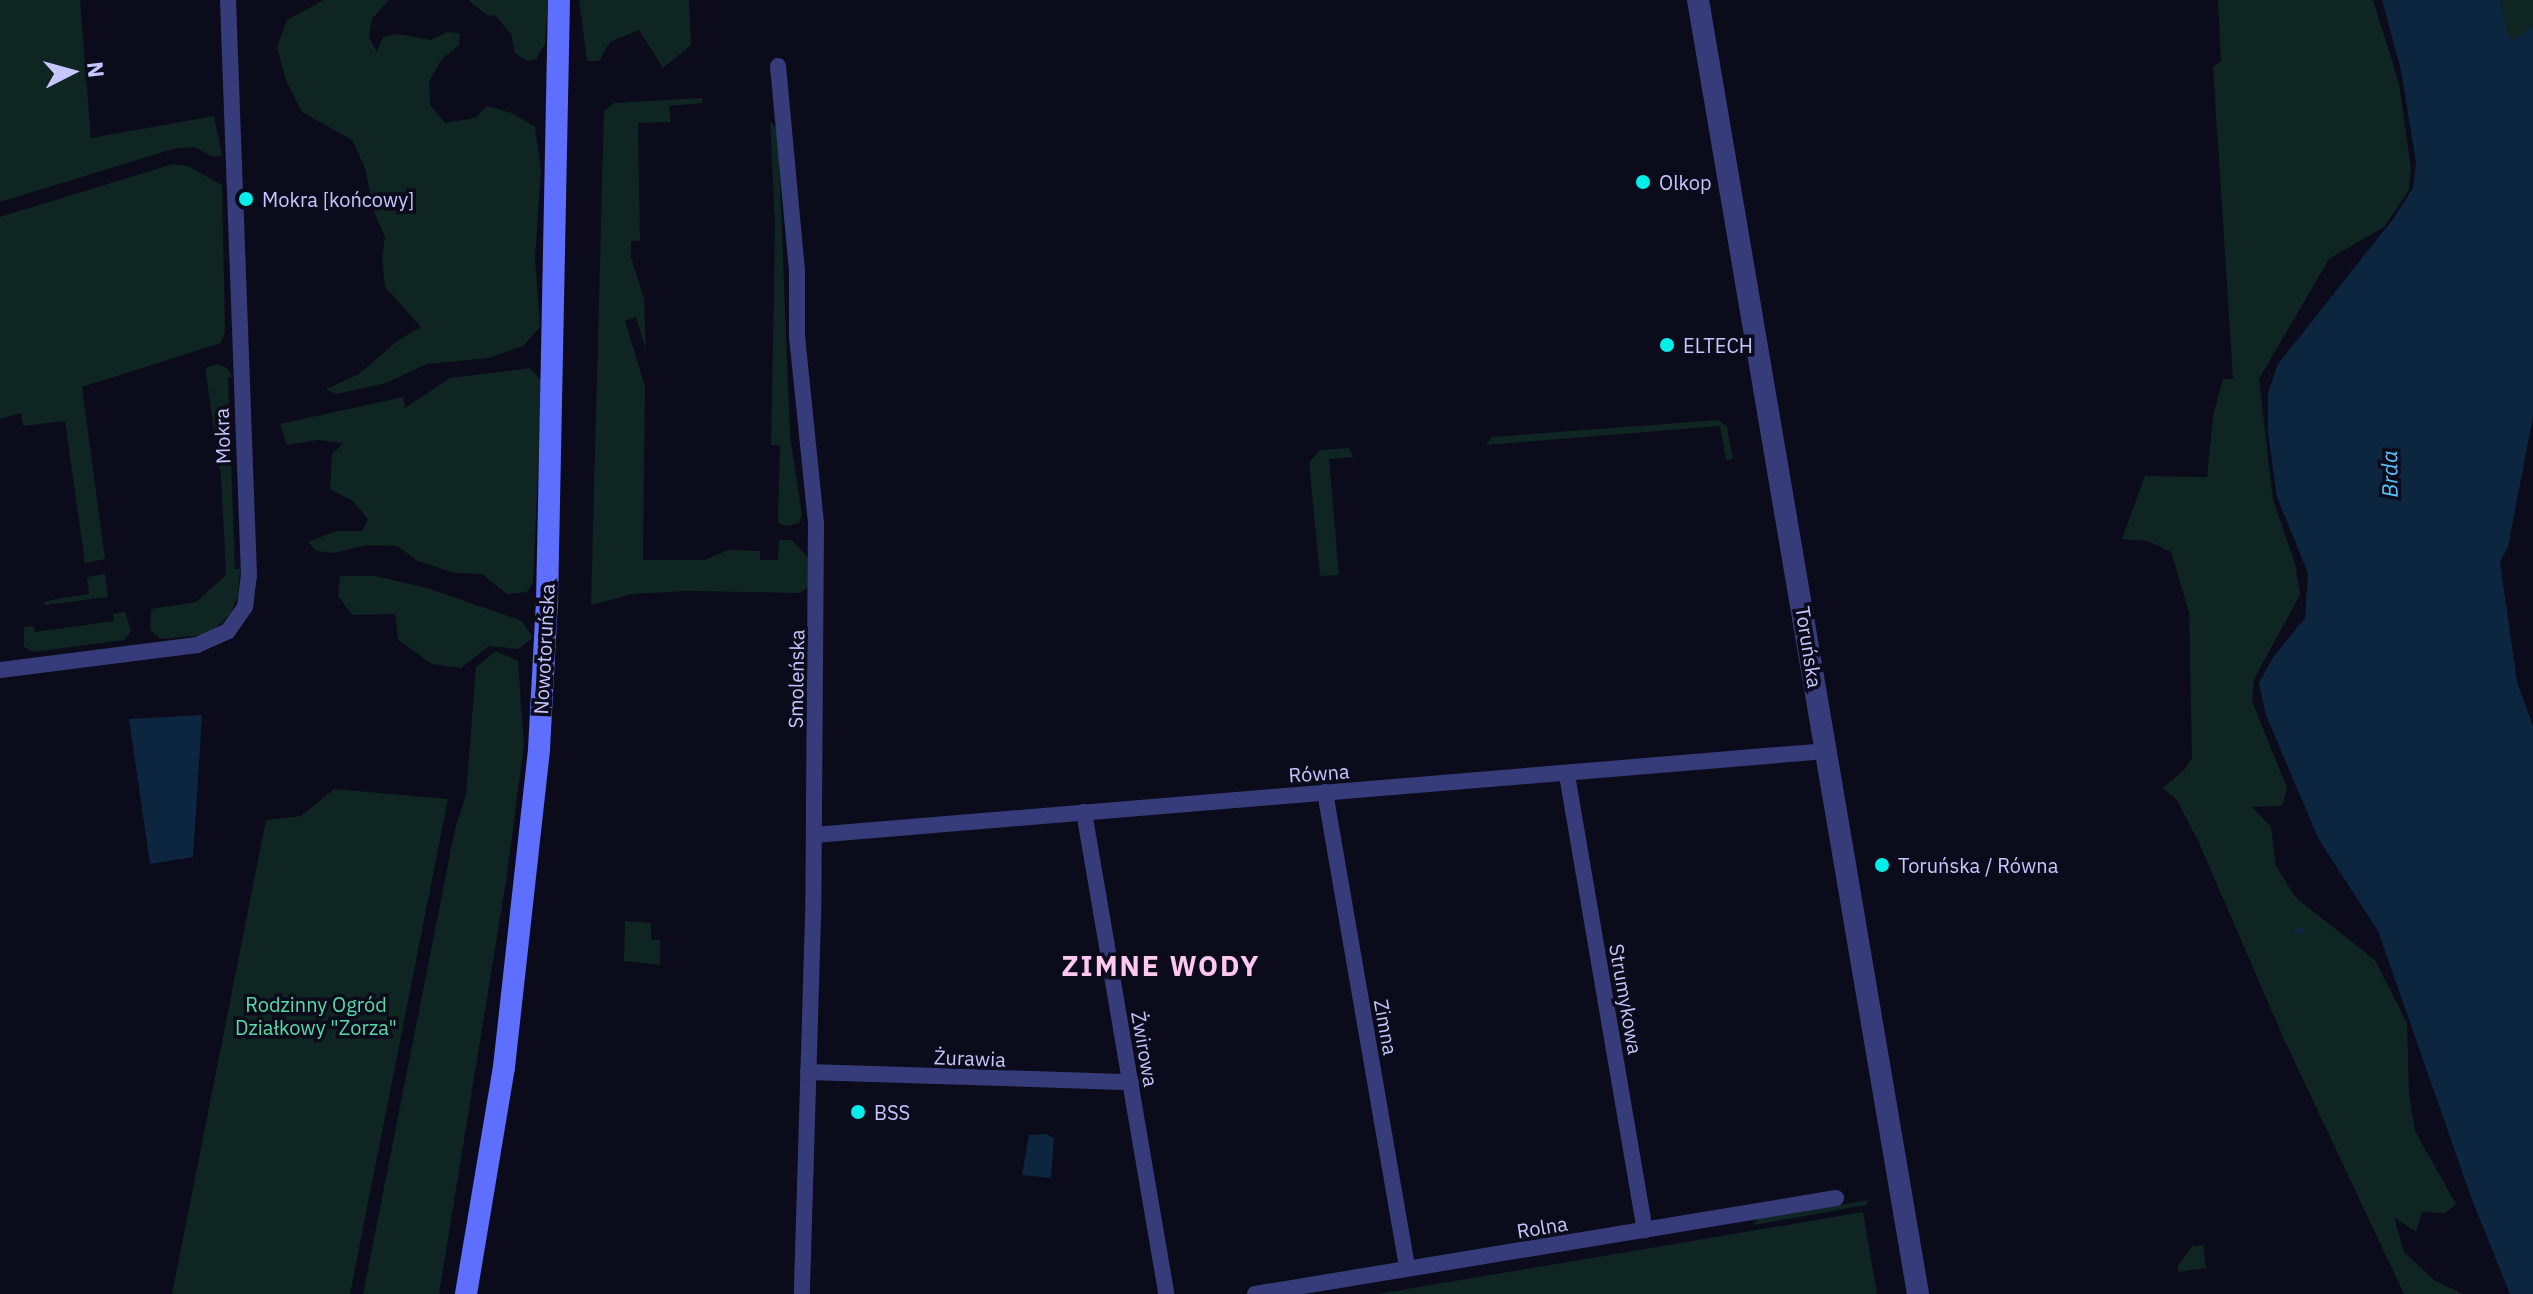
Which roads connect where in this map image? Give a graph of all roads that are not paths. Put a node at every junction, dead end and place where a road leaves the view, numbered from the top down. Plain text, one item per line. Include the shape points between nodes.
1 (228, 0) edge
2 (559, 0) edge
3 (1698, 0) edge
4 (778, 66) dead end
5 (0, 670) edge
6 (1826, 751) junction
7 (1567, 775) junction
8 (1325, 792) junction
9 (1084, 812) junction
10 (814, 835) junction
11 (808, 1072) junction
12 (1131, 1082) junction
13 (1836, 1198) dead end
14 (1645, 1230) junction
15 (1407, 1268) junction
16 (466, 1294) edge
17 (802, 1294) edge
18 (1166, 1294) edge
19 (1255, 1294) edge
20 (1918, 1294) edge

1 - 5 street, Mokra via 249,576 245,607 228,631 197,645
2 - 16 main road, Nowotoruńska via 539,749 504,1067
3 - 6 street, Toruńska
4 - 10 street, Smoleńska via 816,523
6 - 7 street, Równa
6 - 20 street, Toruńska
7 - 8 street, Równa
7 - 14 street, Strumykowa
8 - 9 street, Równa
8 - 15 street, Zimna
9 - 10 street, Równa
9 - 12 street, Żwirowa
10 - 11 street, Smoleńska
11 - 12 street, Żurawia
11 - 17 street, Smoleńska
12 - 18 street, Żwirowa
13 - 14 street, Rolna
14 - 15 street, Rolna
15 - 19 street, Rolna

